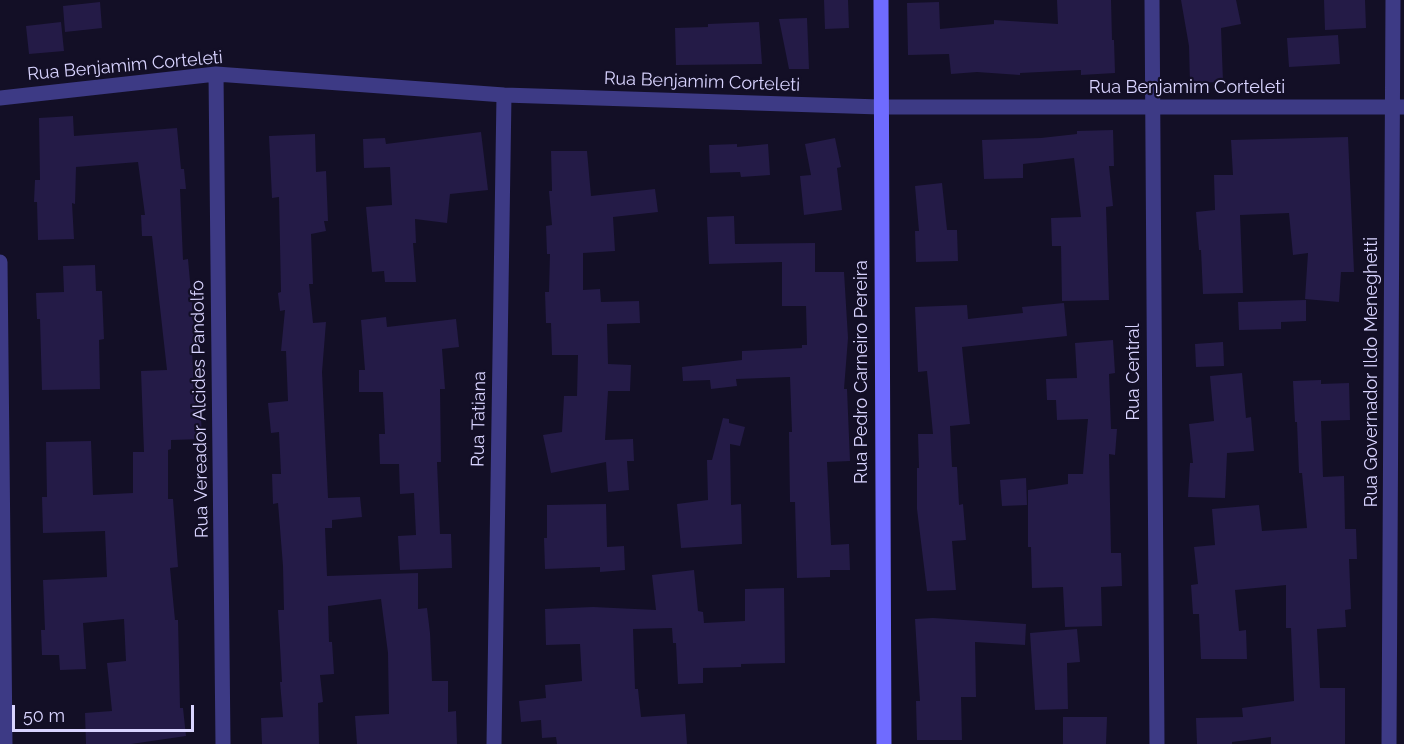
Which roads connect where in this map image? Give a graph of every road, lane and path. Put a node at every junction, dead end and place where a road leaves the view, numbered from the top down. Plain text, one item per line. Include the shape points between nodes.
1 (881, 0) edge
2 (1152, 0) edge
3 (1393, 0) edge
4 (216, 74) junction
5 (504, 95) junction
6 (0, 98) edge
7 (880, 107) junction
8 (1398, 107) edge
9 (1151, 108) junction
10 (0, 262) edge
11 (5, 744) edge
12 (223, 744) edge
13 (494, 744) edge
14 (884, 744) edge
15 (1156, 744) edge
16 (1389, 744) edge

1 - 7 street, Rua Pedro Carneiro Pereira
2 - 9 street, Rua Central
3 - 8 street, Rua Governador Ildo Meneghetti
4 - 5 street, Rua Benjamim Corteleti
4 - 6 street, Rua Benjamim Corteleti
4 - 12 street, Rua Vereador Alcides Pandolfo
5 - 7 street, Rua Benjamim Corteleti
5 - 13 street, Rua Tatiana
7 - 9 street, Rua Benjamim Corteleti
7 - 14 street, Rua Pedro Carneiro Pereira
8 - 9 street, Rua Benjamim Corteleti
8 - 16 street, Rua Governador Ildo Meneghetti
9 - 15 street, Rua Central
10 - 11 street

